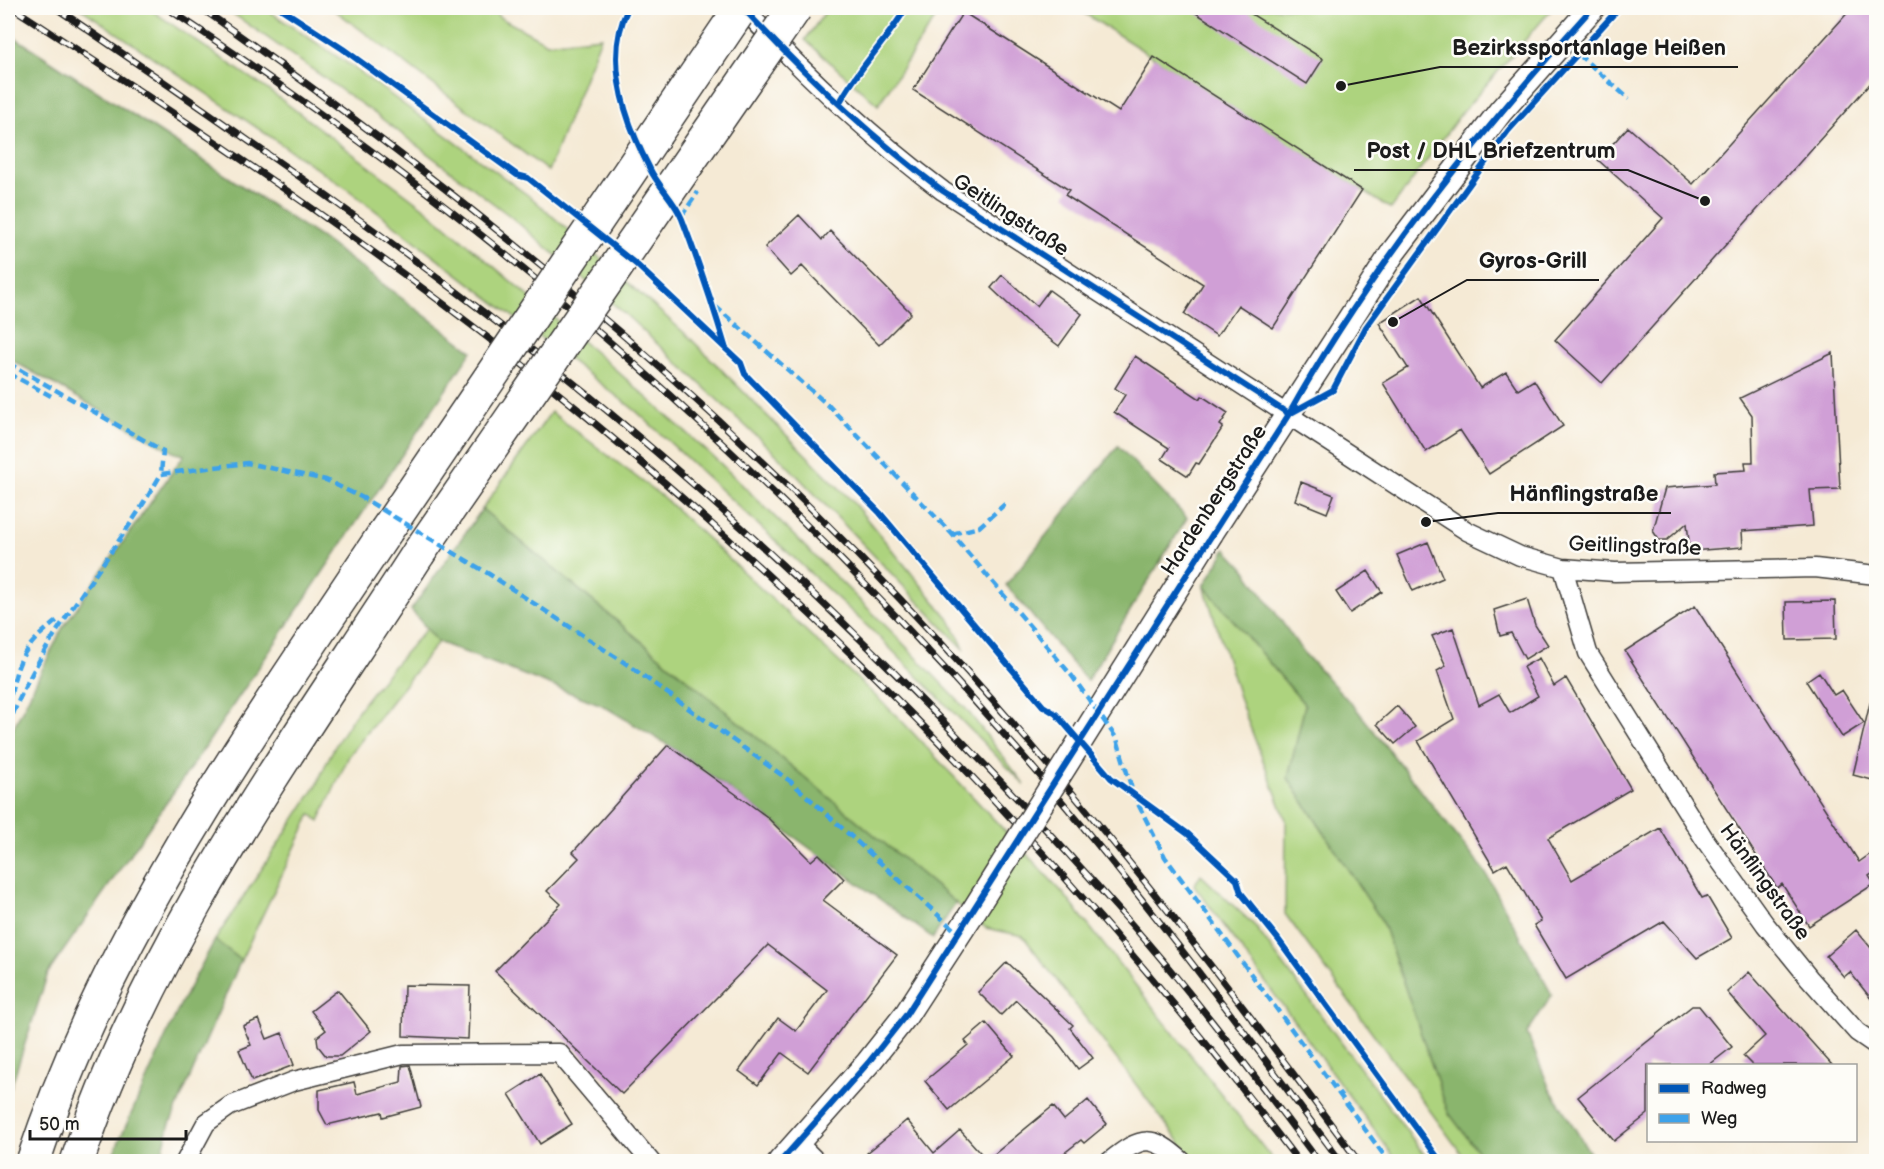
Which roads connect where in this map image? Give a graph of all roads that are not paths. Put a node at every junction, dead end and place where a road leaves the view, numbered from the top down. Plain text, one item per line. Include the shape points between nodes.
1 (742, 8) edge
2 (795, 8) edge
3 (1592, 8) edge
4 (1289, 414) junction
5 (1563, 568) junction
6 (1876, 575) edge
7 (1876, 1045) edge
8 (797, 1142) junction
9 (33, 1161) edge
10 (77, 1161) edge
11 (185, 1161) edge
12 (651, 1161) edge
13 (780, 1161) edge
14 (817, 1161) edge
15 (1109, 1161) edge
16 (1183, 1161) edge

1 - 4 street, Geitlingstraße via 799,67 934,184
1 - 9 highway, bridge via 386,531 198,818 123,948
2 - 10 highway, bridge via 418,554 232,842 159,968
3 - 4 street, Hardenbergstraße via 1500,112 1427,206 1313,372
4 - 5 street, Geitlingstraße via 1467,531 1520,556
4 - 8 street, Hardenbergstraße, bridge via 906,1015
5 - 6 street, Geitlingstraße via 1615,572 1815,568
5 - 7 street, Hänflingstraße via 1587,653 1705,840 1809,978 1857,1032
8 - 13 street, Hardenbergstraße
8 - 14 street
11 - 12 street via 206,1123 230,1106 294,1081 403,1054 559,1053
15 - 16 street via 1142,1141 1152,1140 1164,1144

